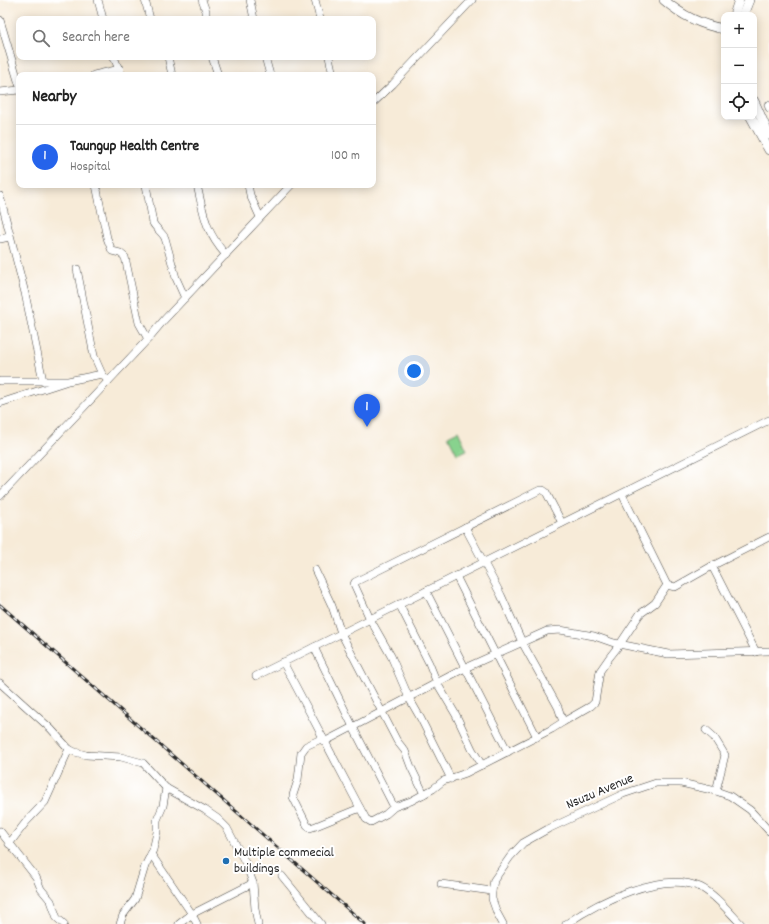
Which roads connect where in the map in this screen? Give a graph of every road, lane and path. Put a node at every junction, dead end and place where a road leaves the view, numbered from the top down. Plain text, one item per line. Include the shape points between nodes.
1 (98, 0) edge
2 (146, 0) edge
3 (202, 0) edge
4 (250, 0) edge
5 (315, 0) edge
6 (472, 0) edge
7 (664, 0) edge
8 (740, 0) edge
9 (749, 0) edge
10 (735, 12) edge
11 (744, 12) edge
12 (102, 16) edge
13 (149, 16) edge
14 (206, 16) edge
15 (253, 16) edge
16 (319, 16) edge
17 (0, 20) edge
18 (721, 28) edge
19 (115, 60) edge
20 (169, 60) edge
21 (213, 60) edge
22 (266, 60) edge
23 (330, 60) edge
24 (120, 72) edge
25 (171, 72) edge
26 (217, 72) edge
27 (269, 72) edge
28 (332, 72) edge
29 (16, 74) edge
30 (16, 90) edge
31 (0, 92) edge
32 (376, 100) edge
33 (757, 108) edge
34 (753, 120) edge
35 (769, 134) edge
36 (769, 150) edge
37 (97, 188) edge
38 (147, 188) edge
39 (198, 188) edge
40 (249, 188) edge
41 (288, 188) edge
42 (0, 196) edge
43 (260, 217) junction
44 (9, 237) junction
45 (0, 240) edge
46 (226, 255) junction
47 (77, 269) dead end
48 (185, 298) junction
49 (148, 339) junction
50 (102, 374) junction
51 (0, 381) edge
52 (44, 381) junction
53 (68, 381) junction
54 (108, 381) junction
55 (0, 402) edge
56 (769, 420) edge
57 (622, 494) junction
58 (0, 496) edge
59 (562, 523) junction
60 (465, 527) junction
61 (769, 537) edge
62 (484, 562) junction
63 (712, 566) junction
64 (315, 570) dead end
65 (456, 576) junction
66 (667, 585) junction
67 (426, 591) junction
68 (399, 604) junction
69 (370, 619) junction
70 (342, 633) junction
71 (522, 642) junction
72 (620, 644) junction
73 (314, 647) junction
74 (769, 651) edge
75 (756, 652) junction
76 (495, 654) junction
77 (283, 662) junction
78 (465, 668) junction
79 (256, 676) dead end
80 (0, 683) edge
81 (438, 683) junction
82 (409, 698) junction
83 (382, 712) junction
84 (563, 722) junction
85 (353, 727) junction
86 (706, 730) dead end
87 (537, 737) junction
88 (323, 740) junction
89 (69, 749) junction
90 (508, 752) junction
91 (482, 765) junction
92 (451, 779) junction
93 (166, 788) junction
94 (716, 790) junction
95 (424, 794) junction
96 (394, 807) junction
97 (360, 808) junction
98 (769, 831) edge
99 (0, 832) edge
100 (9, 844) junction
101 (151, 854) junction
102 (282, 876) dead end
103 (253, 883) junction
104 (441, 884) dead end
105 (492, 891) junction
106 (192, 914) junction
107 (57, 921) edge
108 (64, 924) edge
109 (120, 924) edge
110 (179, 924) edge
111 (197, 924) edge
112 (258, 924) edge
113 (321, 924) edge
114 (503, 924) edge
115 (566, 924) edge
116 (741, 924) edge

1 - 12 street
2 - 13 street
3 - 14 street
4 - 15 street
5 - 16 street
6 - 32 street
7 - 18 main road via 693,20
8 - 10 main road
9 - 11 main road
17 - 29 street
19 - 24 street
20 - 25 street
21 - 26 street
22 - 27 street
23 - 28 street
30 - 31 street
33 - 35 main road
34 - 36 main road
37 - 49 street via 107,238 112,251 125,257 139,323
38 - 48 street via 153,223 165,238 176,278
39 - 46 street via 205,223
40 - 43 street
41 - 43 street
42 - 44 street
43 - 46 street
44 - 45 street
44 - 52 street via 25,293
46 - 48 street
47 - 50 street via 94,356
48 - 49 street
49 - 54 street
50 - 53 street
50 - 54 street
51 - 52 street
52 - 53 street
53 - 55 street
54 - 58 street
56 - 57 street
57 - 59 street
57 - 66 street
59 - 60 street via 543,490
59 - 62 street
60 - 62 street
60 - 69 street via 355,582
61 - 63 street
62 - 65 street
62 - 71 street
63 - 66 street via 675,587
63 - 75 street
64 - 70 street
65 - 67 street
65 - 76 street
66 - 72 street via 655,603 640,614
67 - 68 street
67 - 78 street
68 - 69 street
68 - 81 street
69 - 70 street
69 - 82 street
70 - 73 street
70 - 83 street
71 - 72 street via 552,630 594,636
71 - 76 street
71 - 84 street via 558,707
72 - 75 street via 675,655
72 - 84 street via 600,671 595,702
73 - 77 street
73 - 85 street
74 - 75 street
76 - 78 street
76 - 87 street
77 - 79 street
77 - 88 street
78 - 81 street
78 - 90 street
80 - 89 street via 51,728
81 - 82 street
81 - 91 street
82 - 83 street
82 - 92 street
83 - 85 street
83 - 95 street via 397,741 406,752
84 - 87 street
85 - 88 street
85 - 96 street
86 - 94 street via 714,737 725,755
87 - 90 street
88 - 97 street
88 - 97 street via 306,746 301,753 298,780 293,795 307,825 310,828
89 - 93 street via 86,755 136,760 143,763
89 - 100 street via 45,802
90 - 91 street
91 - 92 street
92 - 95 street via 443,781
93 - 101 street
93 - 103 street via 205,810 227,828
94 - 98 street, Nsuzu Avenue via 750,810
94 - 105 street, Nsuzu Avenue via 681,783 656,783 623,794 548,828 523,843 494,880
95 - 96 street
96 - 97 street via 371,822 366,819
99 - 100 street
100 - 107 street via 36,877 41,889 51,901
101 - 106 street
101 - 109 street via 135,899 123,915
102 - 113 street
103 - 106 street
103 - 112 street
104 - 105 street
105 - 114 street via 492,899
106 - 110 street
106 - 111 street
107 - 108 street
115 - 116 street via 583,912 615,897 650,885 668,883 688,883 702,887

